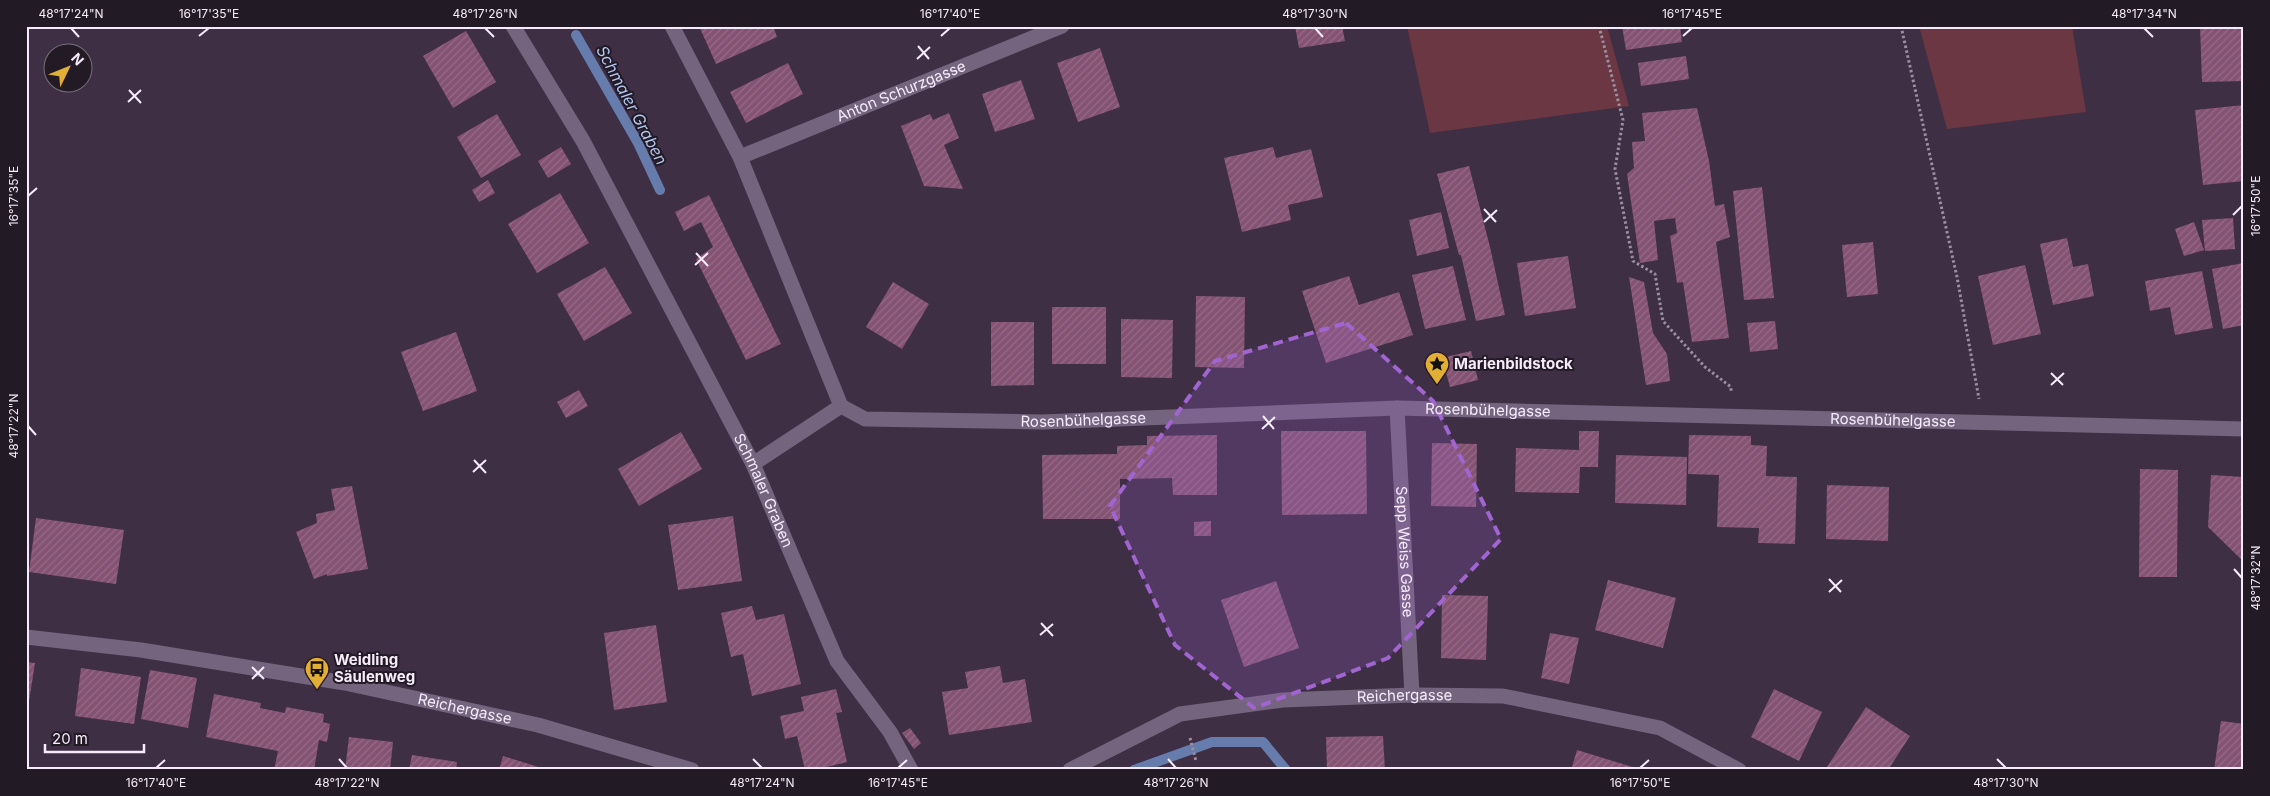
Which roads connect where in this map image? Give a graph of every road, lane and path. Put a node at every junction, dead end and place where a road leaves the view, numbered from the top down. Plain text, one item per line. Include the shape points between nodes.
1 (513, 26) edge
2 (672, 26) edge
3 (1062, 26) edge
4 (1599, 26) edge
5 (1901, 26) edge
6 (740, 158) junction
7 (841, 406) junction
8 (1397, 408) junction
9 (1730, 416) junction
10 (1980, 422) junction
11 (2244, 429) edge
12 (753, 464) junction
13 (26, 637) edge
14 (1412, 695) junction
15 (1188, 733) dead end
16 (1196, 761) dead end
17 (692, 770) edge
18 (911, 770) edge
19 (1070, 770) edge
20 (1739, 770) edge

1 - 12 street, Schmaler Graben via 583,141
2 - 6 street
3 - 6 street, Anton Schurzgasse
4 - 9 path via 1623,120 1615,169 1633,261 1655,274 1664,321 1705,367 1731,386
5 - 10 path via 1957,277
6 - 7 street
7 - 8 street, Rosenbühelgasse via 865,419 1042,422
7 - 12 street
8 - 9 street, Rosenbühelgasse
8 - 14 street, Sepp Weiss Gasse
9 - 10 street, Rosenbühelgasse
10 - 11 street, Rosenbühelgasse
12 - 18 street, Schmaler Graben via 837,661 890,732
13 - 17 street, Reichergasse via 141,650 344,683 538,725
14 - 19 street, Reichergasse via 1283,700 1180,714
14 - 20 street, Reichergasse via 1503,696 1660,728
15 - 16 path

